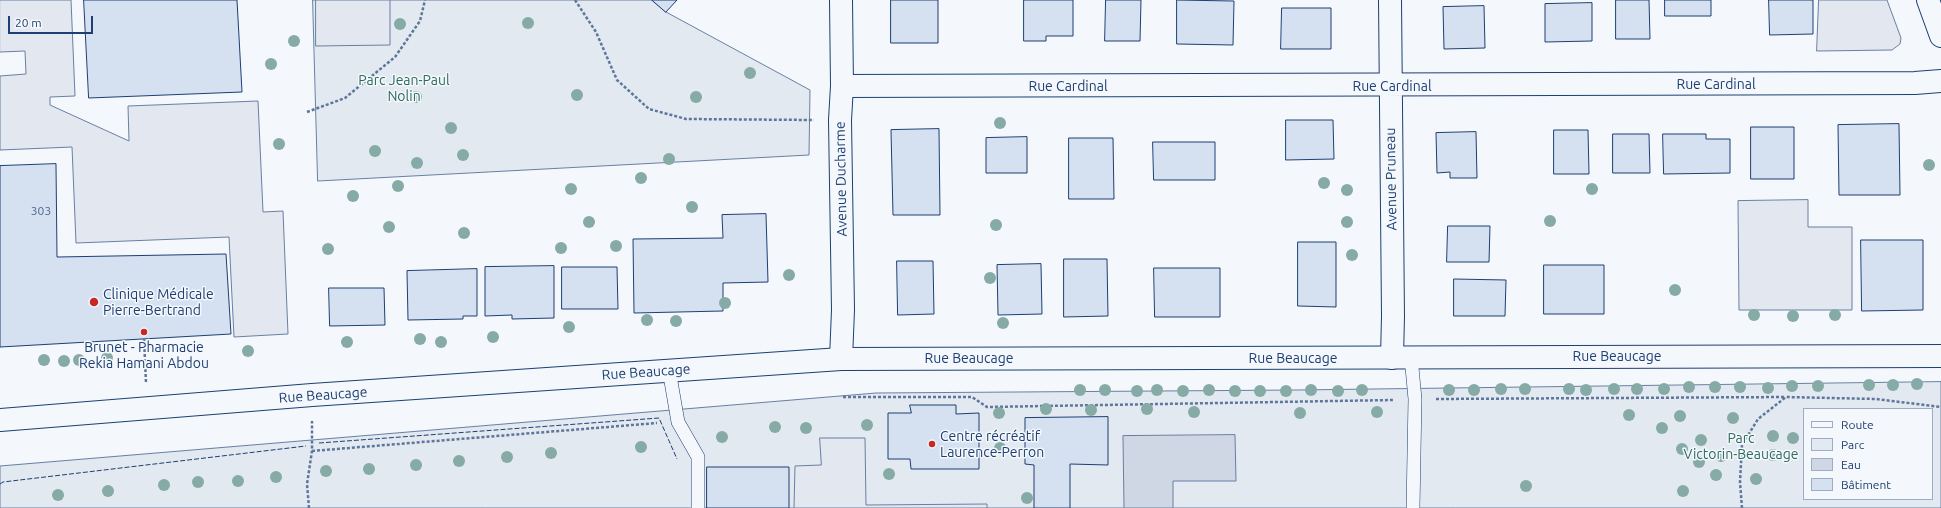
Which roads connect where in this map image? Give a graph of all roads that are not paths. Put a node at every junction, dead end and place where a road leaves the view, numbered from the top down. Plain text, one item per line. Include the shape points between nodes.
1 (841, 0) edge
2 (1390, 0) edge
3 (1928, 0) edge
4 (1941, 36) edge
5 (1941, 81) edge
6 (842, 86) junction
7 (1390, 86) junction
8 (1941, 356) edge
9 (1402, 358) junction
10 (841, 359) junction
11 (669, 370) junction
12 (0, 420) edge
13 (698, 508) edge
14 (1413, 508) edge

1 - 6 street, Avenue Ducharme
2 - 7 street, Avenue Pruneau
3 - 4 street
5 - 7 street, Rue Cardinal
6 - 7 street, Rue Cardinal
6 - 10 street, Avenue Ducharme
7 - 9 street, Avenue Pruneau via 1393,316
8 - 9 street, Rue Beaucage
9 - 10 street, Rue Beaucage
9 - 14 lane via 1415,399
10 - 11 street, Rue Beaucage
11 - 12 street, Rue Beaucage
11 - 13 lane via 678,422 698,458

